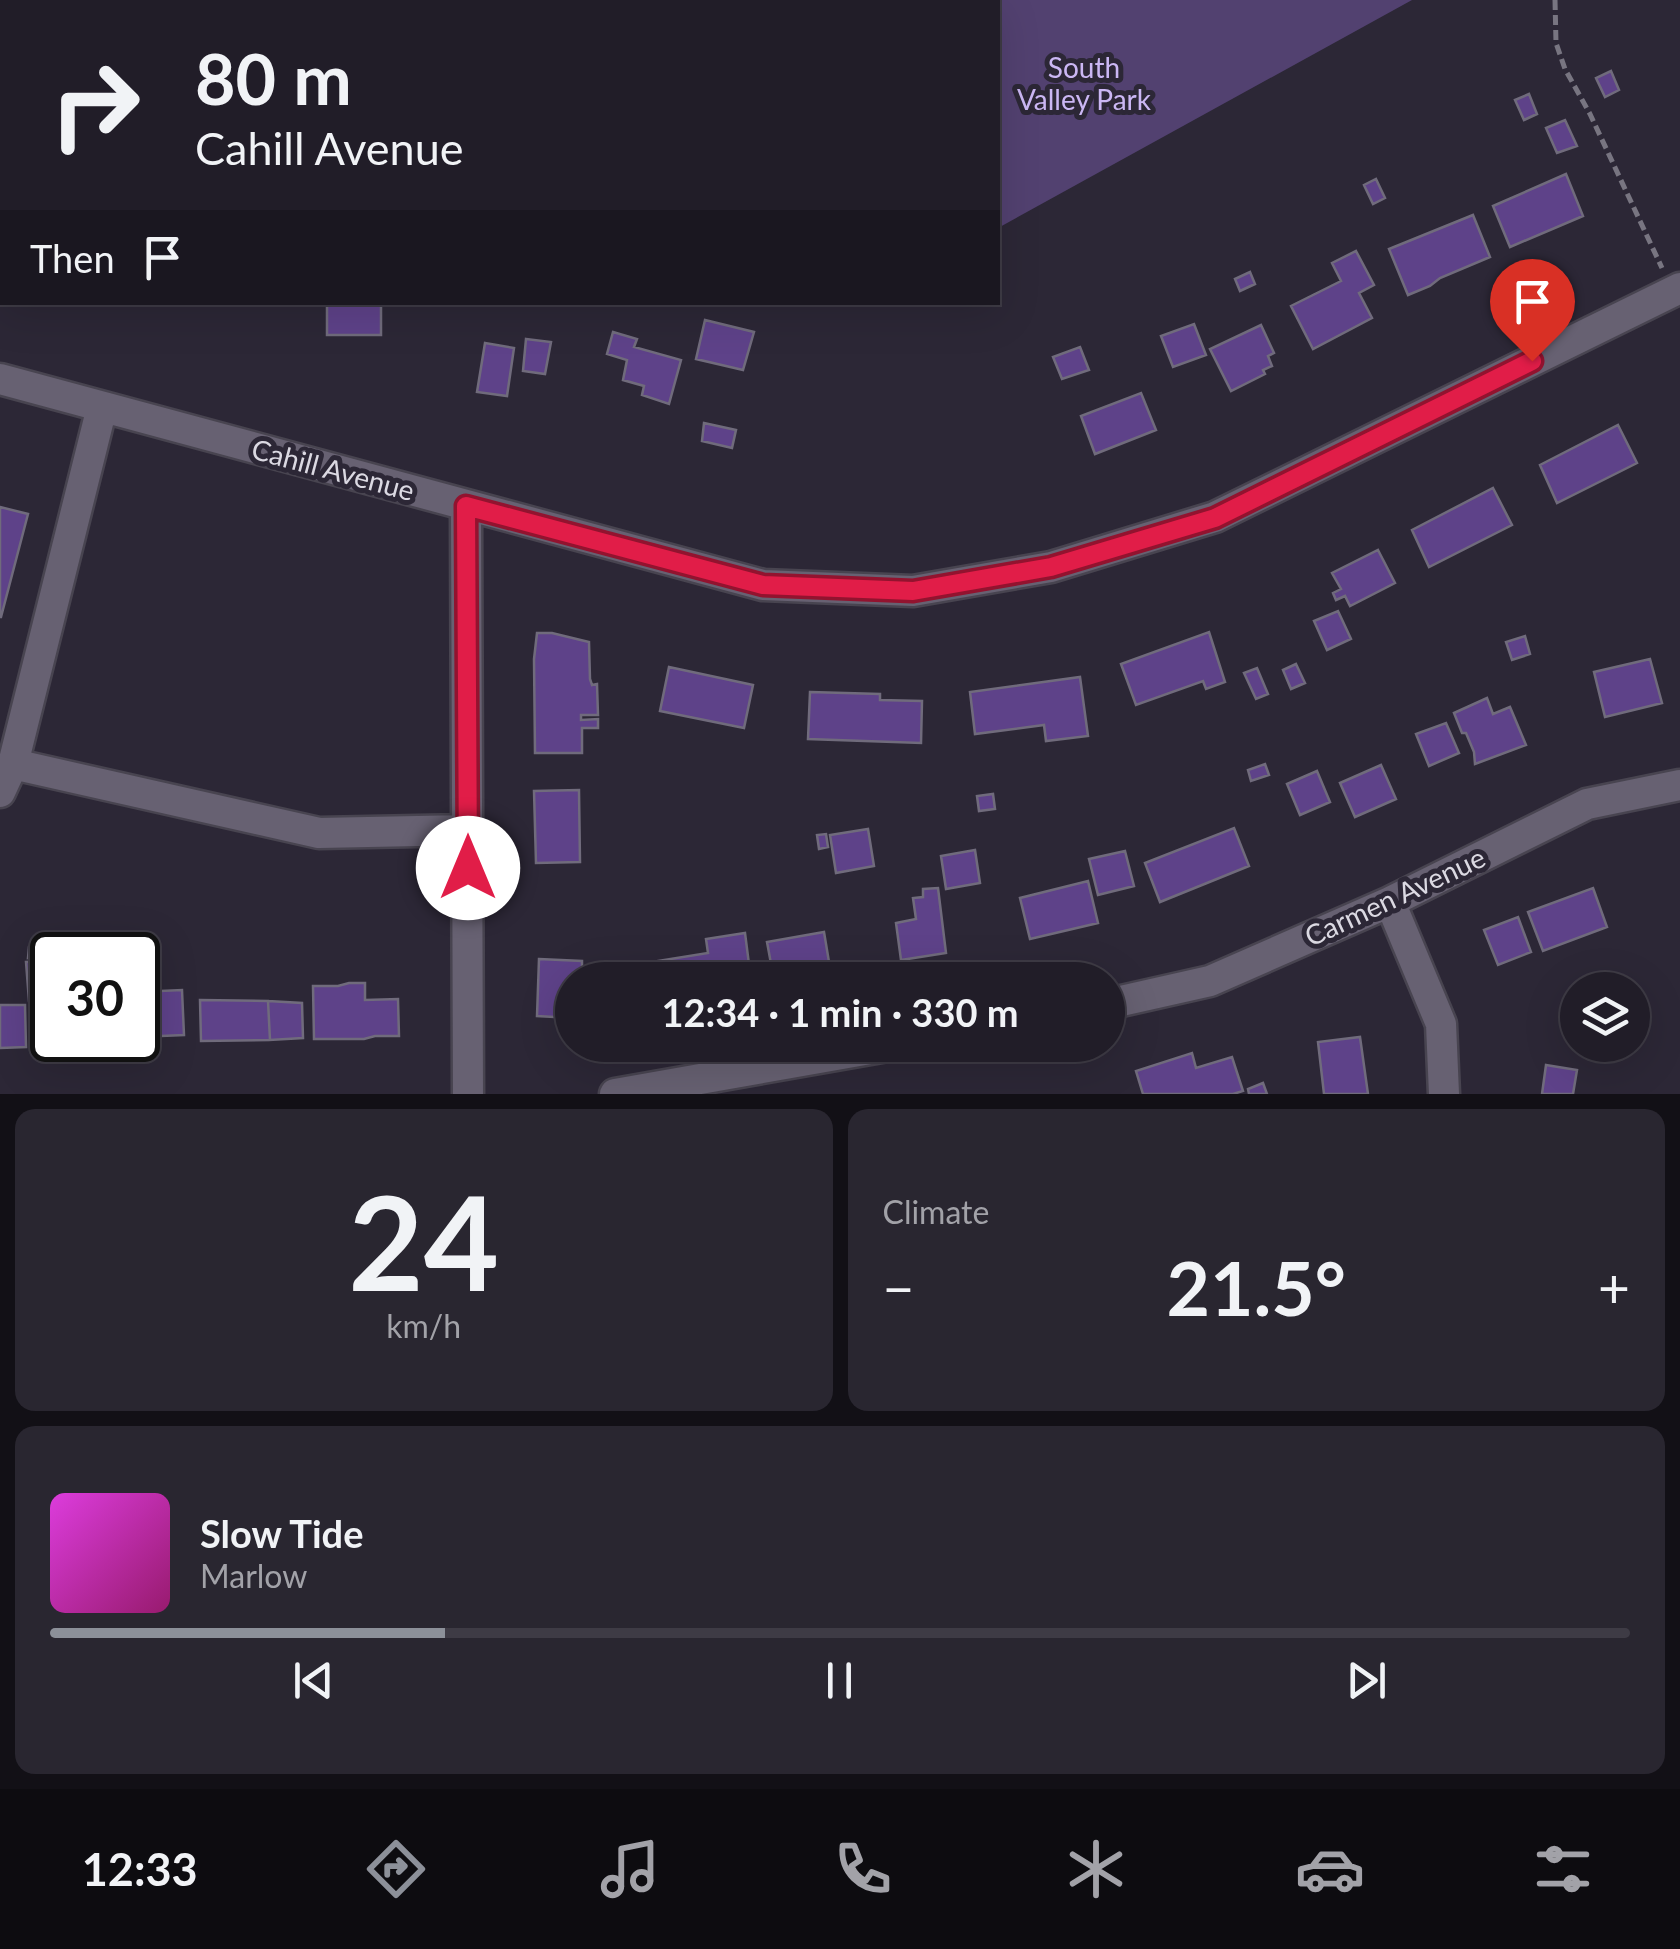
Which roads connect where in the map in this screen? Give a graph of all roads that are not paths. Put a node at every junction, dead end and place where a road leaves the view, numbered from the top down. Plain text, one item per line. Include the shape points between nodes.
1 (1680, 288) edge
2 (0, 379) edge
3 (102, 406) junction
4 (466, 506) junction
5 (13, 764) junction
6 (1680, 785) edge
7 (0, 792) edge
8 (468, 830) junction
9 (1390, 902) junction
10 (1125, 1000) edge
11 (797, 1062) edge
12 (468, 1094) edge
13 (615, 1094) edge
14 (1444, 1094) edge

1 - 4 street, Cahill Avenue via 1215,518 1051,567 913,591 763,585
2 - 3 street, Cahill Avenue
3 - 4 street, Cahill Avenue
3 - 5 street
4 - 8 street
5 - 7 street
5 - 8 street via 319,834
6 - 9 street, Carmen Avenue via 1587,804
8 - 12 street
9 - 10 street, Carmen Avenue via 1210,982
9 - 14 street via 1441,1024
11 - 13 street

